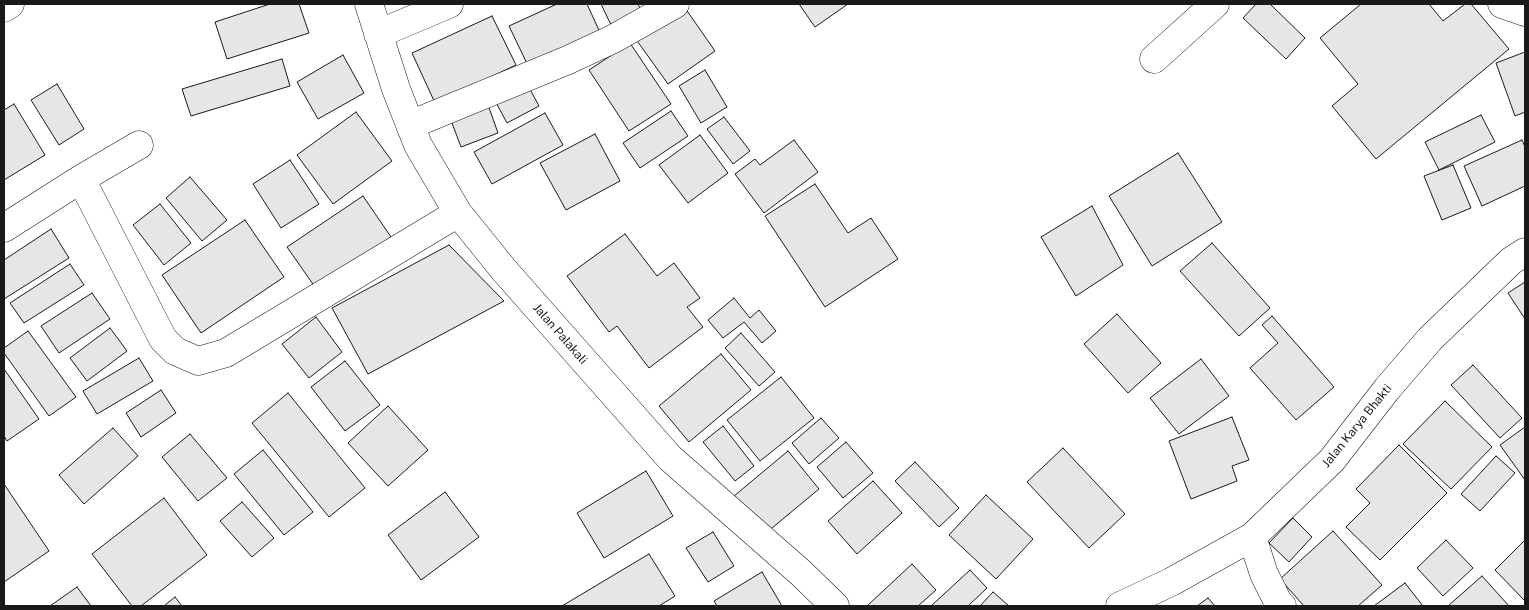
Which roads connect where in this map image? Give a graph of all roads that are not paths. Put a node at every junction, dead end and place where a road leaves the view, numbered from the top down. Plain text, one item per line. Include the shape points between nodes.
1 (10, 4) edge
2 (369, 4) edge
3 (449, 4) edge
4 (674, 4) edge
5 (1215, 4) edge
6 (1502, 4) edge
7 (4, 8) edge
8 (1525, 12) edge
9 (378, 34) junction
10 (1154, 59) dead end
11 (410, 125) junction
12 (139, 144) dead end
13 (81, 179) junction
14 (458, 213) junction
15 (4, 228) edge
16 (1525, 252) edge
17 (1252, 537) junction
18 (835, 606) edge
19 (1120, 606) edge
20 (1282, 606) edge

1 - 7 street
2 - 9 street, Jalan Palakali
3 - 9 street
4 - 11 street via 568,60
5 - 10 street
6 - 8 street
9 - 11 street, Jalan Palakali
11 - 14 street, Jalan Palakali via 418,145
12 - 13 street
13 - 14 street via 163,339 175,351 198,361 226,353
13 - 15 street
14 - 18 street, Jalan Palakali via 670,458
16 - 17 street, Jalan Karya Bhakti via 1511,261 1430,338 1332,460
17 - 19 street, Jalan Karya Bhakti
17 - 20 street via 1264,574

